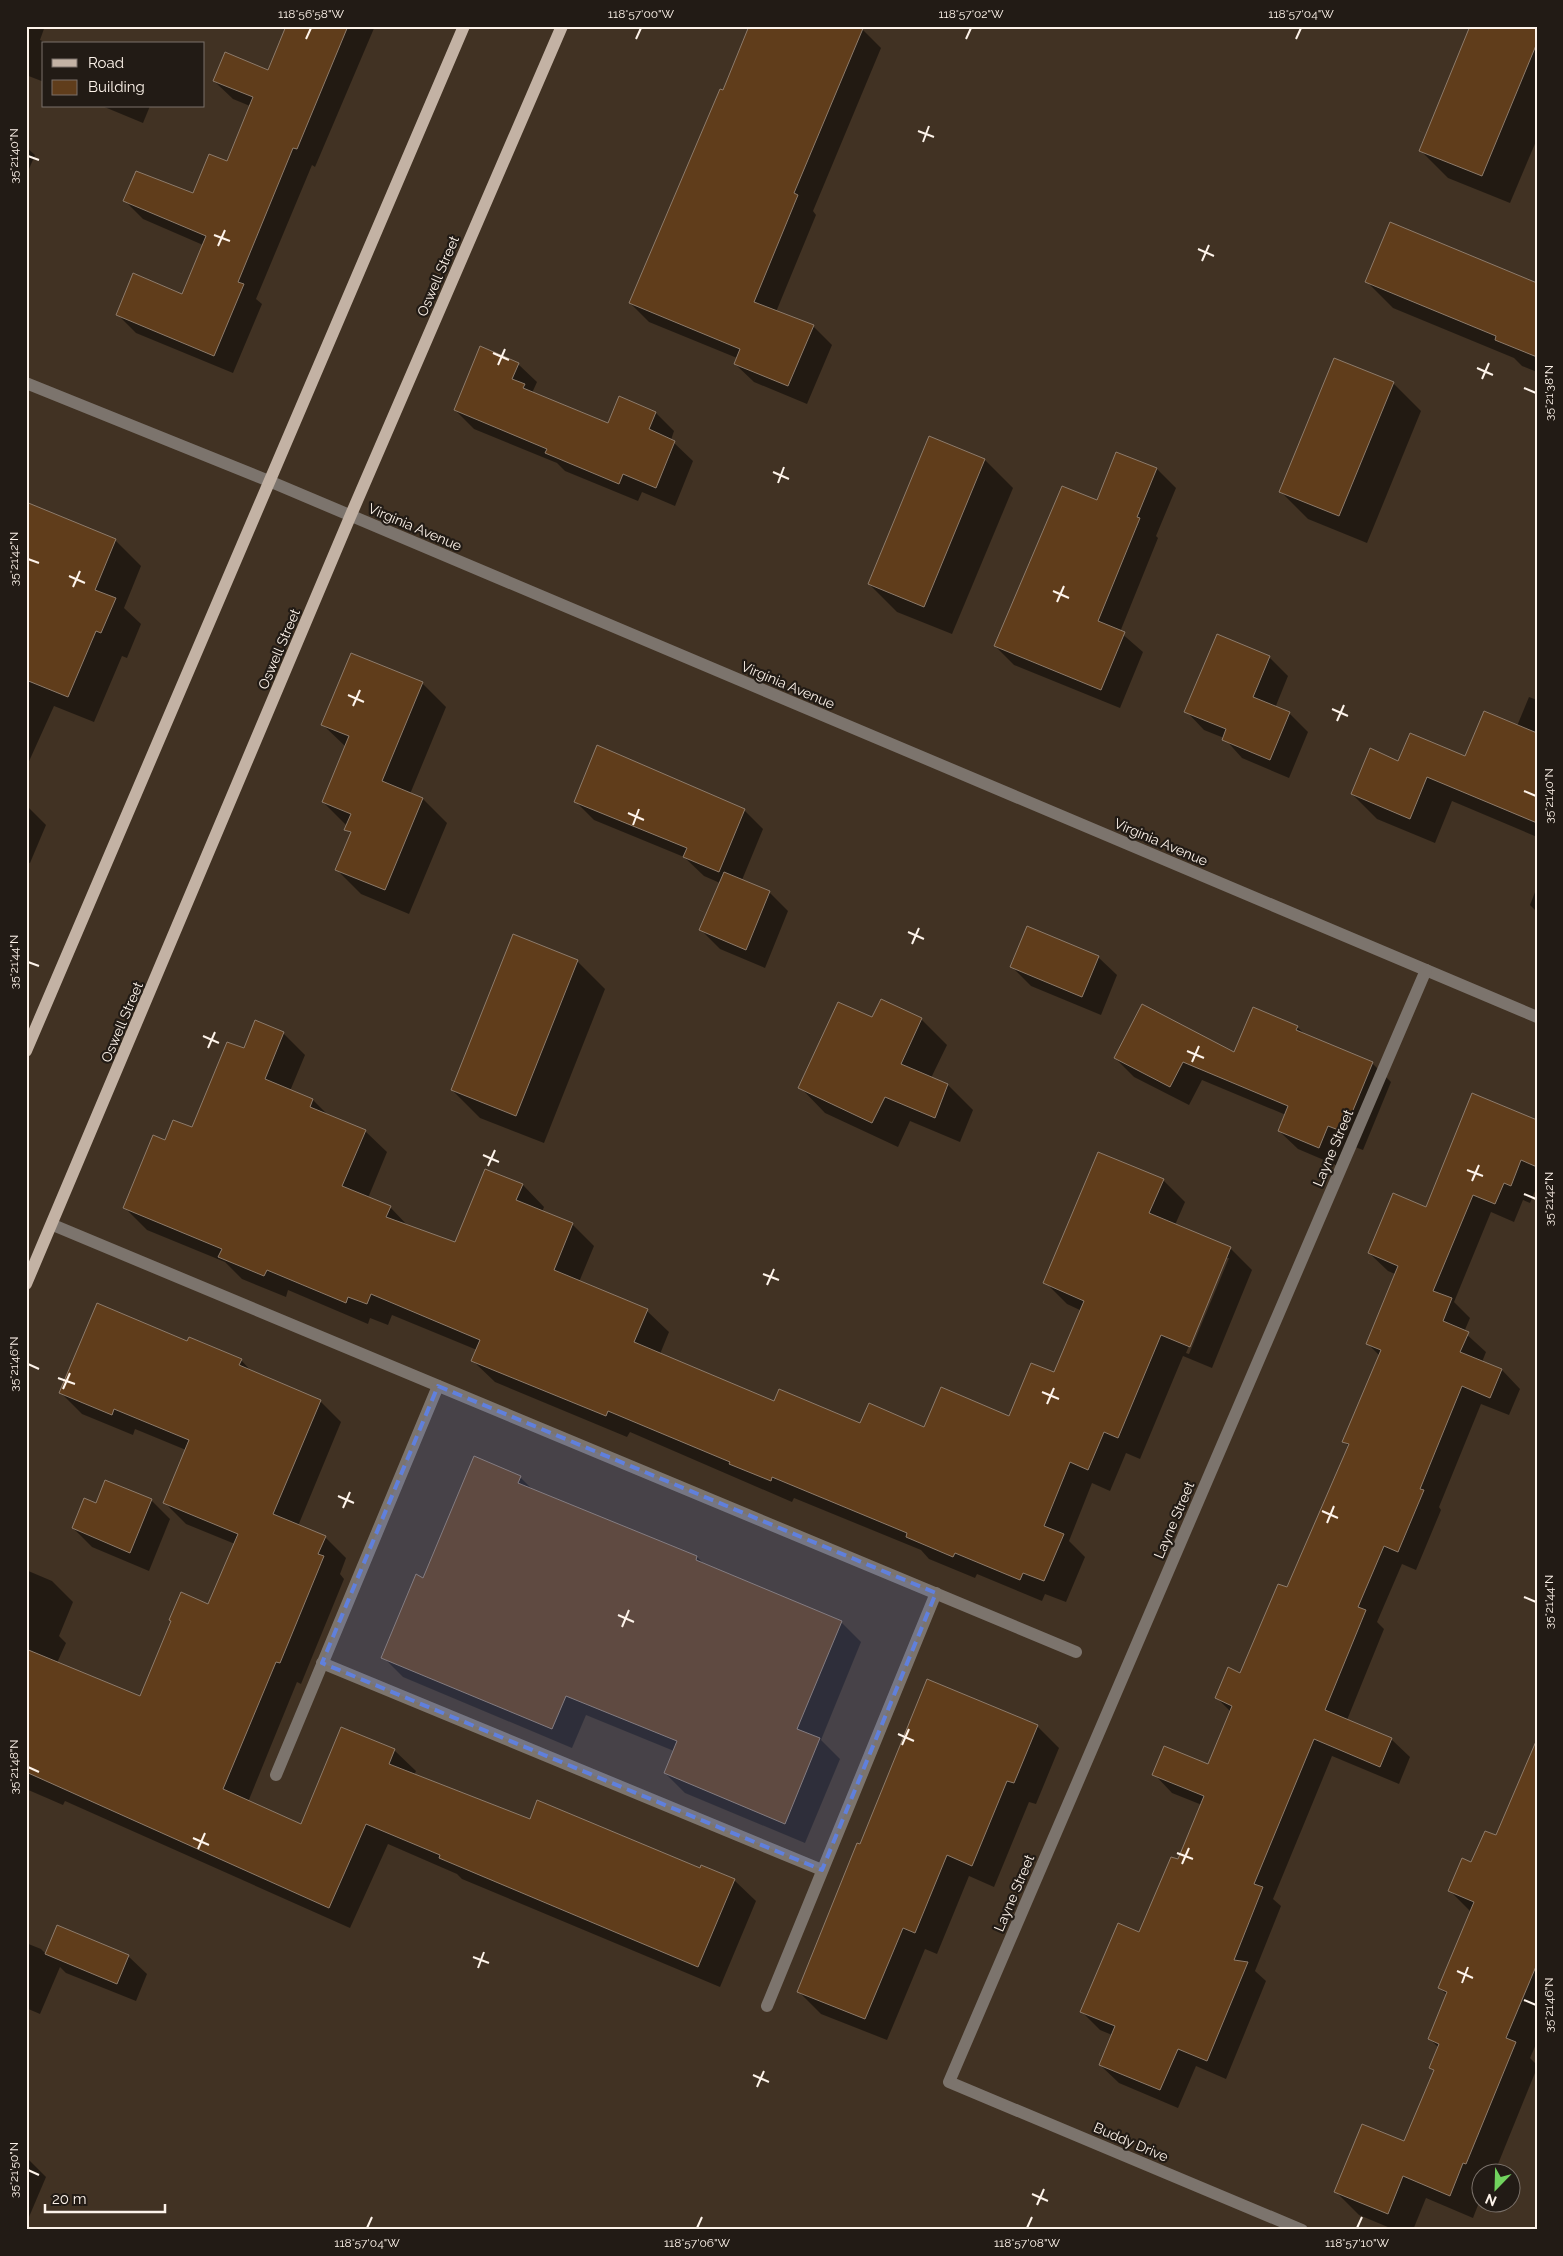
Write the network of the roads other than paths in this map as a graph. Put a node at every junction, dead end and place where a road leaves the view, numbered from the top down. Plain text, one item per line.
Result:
1 (464, 26) edge
2 (562, 26) edge
3 (26, 383) edge
4 (269, 481) junction
5 (350, 517) junction
6 (1426, 970) junction
7 (1537, 1017) edge
8 (26, 1051) edge
9 (53, 1225) junction
10 (26, 1284) edge
11 (438, 1386) junction
12 (936, 1593) junction
13 (1076, 1652) dead end
14 (322, 1663) junction
15 (276, 1775) dead end
16 (822, 1870) junction
17 (767, 2006) dead end
18 (949, 2082) joint
19 (1302, 2230) edge

1 - 4 main road
2 - 5 main road, Oswell Street
3 - 4 street, Virginia Avenue
4 - 5 street, Virginia Avenue
4 - 8 main road
5 - 6 street, Virginia Avenue
5 - 9 main road, Oswell Street
6 - 7 street, Virginia Avenue
6 - 18 street, Layne Street
9 - 10 main road, Oswell Street
9 - 11 street
11 - 12 street
11 - 14 street
12 - 13 street
12 - 16 street
14 - 15 street
14 - 16 street
16 - 17 street
18 - 19 street, Buddy Drive

